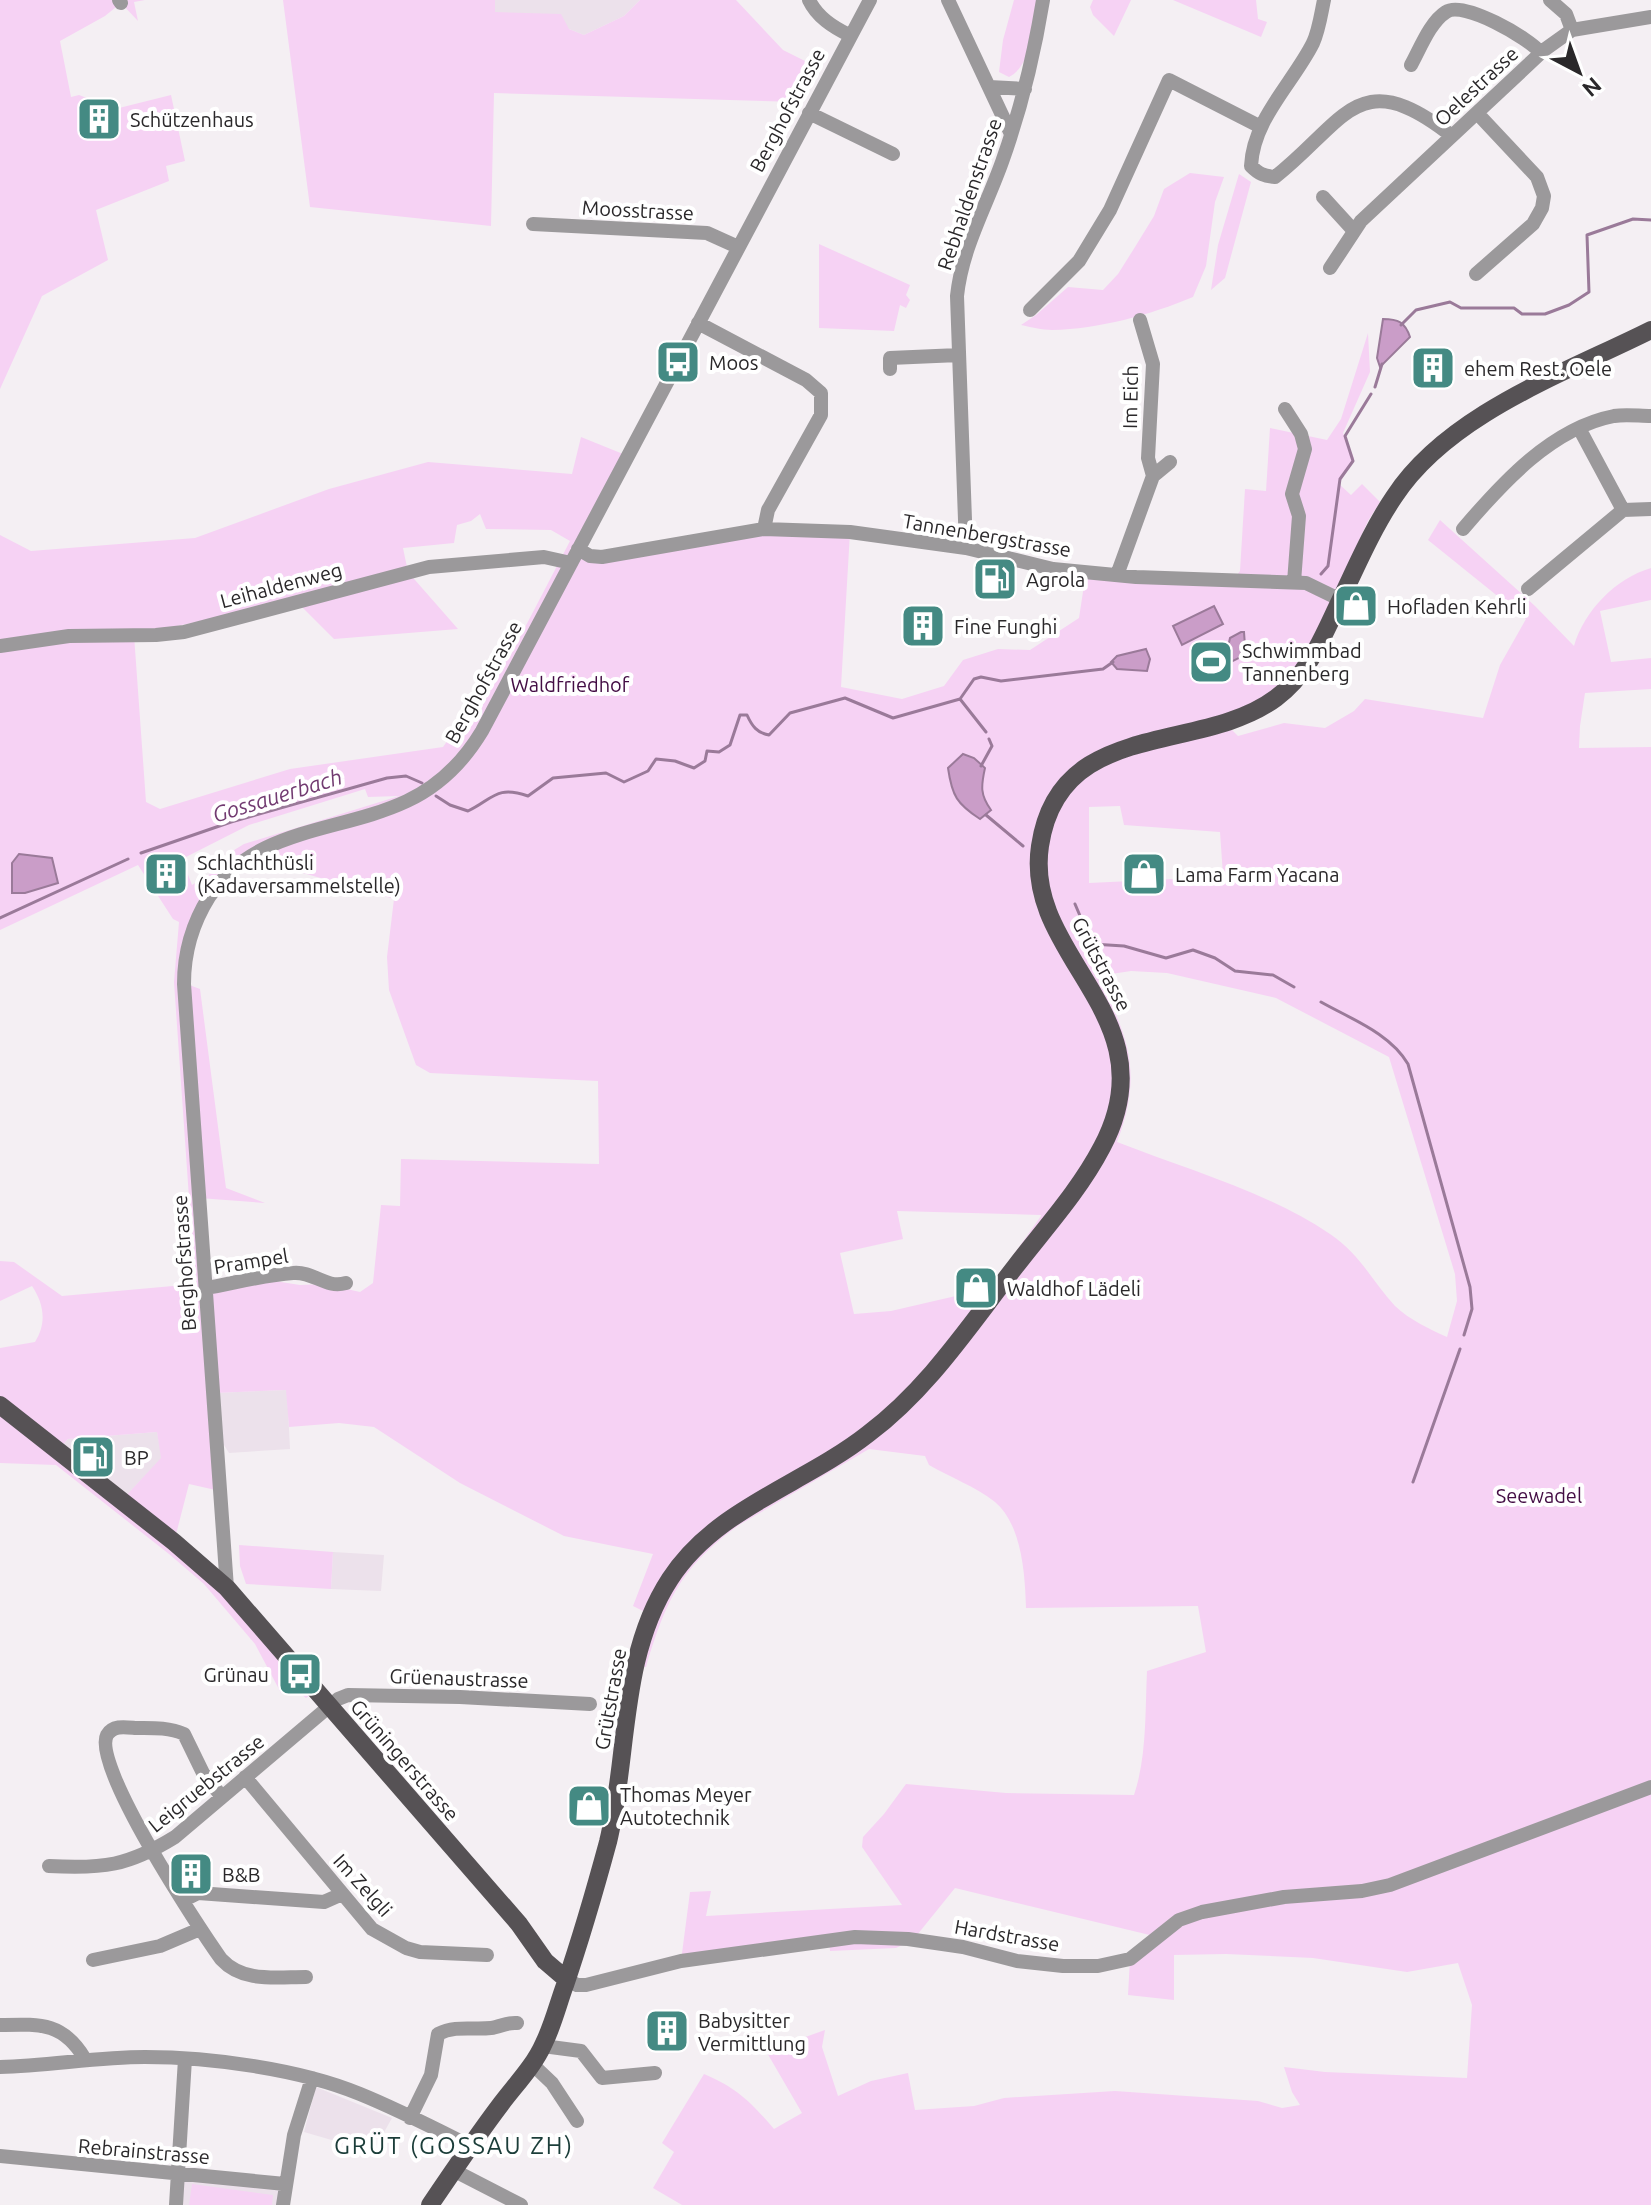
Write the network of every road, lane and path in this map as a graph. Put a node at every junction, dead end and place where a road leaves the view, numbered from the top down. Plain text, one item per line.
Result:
1 (809, 0) edge
2 (870, 0) edge
3 (948, 0) edge
4 (1043, 0) edge
5 (1324, 0) edge
6 (1550, 0) edge
7 (1648, 22) edge
8 (1572, 30) junction
9 (849, 35) junction
10 (1541, 53) junction
11 (1411, 65) dead end
12 (989, 87) junction
13 (1025, 89) junction
14 (809, 113) junction
15 (1477, 113) junction
16 (1261, 127) junction
17 (1011, 134) junction
18 (1452, 136) junction
19 (893, 154) dead end
20 (1323, 197) dead end
21 (533, 224) dead end
22 (1354, 231) junction
23 (738, 247) junction
24 (1330, 268) dead end
25 (1476, 274) dead end
26 (1030, 310) dead end
27 (1140, 320) dead end
28 (698, 323) junction
29 (1651, 330) edge
30 (959, 355) junction
31 (890, 369) dead end
32 (1285, 409) dead end
33 (1651, 416) edge
34 (1579, 428) junction
35 (1170, 462) dead end
36 (1153, 476) junction
37 (1651, 509) edge
38 (1623, 510) junction
39 (764, 529) junction
40 (1463, 529) dead end
41 (966, 548) junction
42 (578, 549) junction
43 (571, 563) junction
44 (1117, 575) junction
45 (1294, 582) junction
46 (1528, 589) dead end
47 (1341, 600) junction
48 (0, 646) edge
49 (346, 1283) dead end
50 (206, 1288) junction
51 (0, 1405) edge
52 (227, 1588) junction
53 (590, 1704) dead end
54 (329, 1707) junction
55 (245, 1777) junction
56 (1651, 1787) edge
57 (222, 1797) junction
58 (152, 1851) junction
59 (49, 1866) dead end
60 (342, 1894) junction
61 (184, 1900) junction
62 (200, 1929) junction
63 (487, 1955) dead end
64 (93, 1960) dead end
65 (306, 1977) dead end
66 (566, 1979) junction
67 (517, 2023) dead end
68 (0, 2025) edge
69 (543, 2046) junction
70 (85, 2059) junction
71 (185, 2059) junction
72 (532, 2064) junction
73 (0, 2067) edge
74 (655, 2073) dead end
75 (312, 2078) junction
76 (410, 2118) junction
77 (577, 2121) dead end
78 (470, 2146) junction
79 (0, 2156) edge
80 (453, 2170) junction
81 (179, 2174) junction
82 (285, 2184) junction
83 (176, 2205) edge
84 (283, 2205) edge
85 (430, 2205) edge
86 (521, 2205) edge

1 - 9 street
2 - 9 street, Berghofstrasse
3 - 12 street
4 - 13 street, Rebhaldenstrasse
5 - 16 street
6 - 8 street
7 - 8 street, Oelestrasse
8 - 10 street, Oelestrasse
9 - 14 street, Berghofstrasse
10 - 11 street
10 - 15 street, Oelestrasse
12 - 13 street
12 - 17 street
13 - 17 street, Rebhaldenstrasse
14 - 19 street
14 - 23 street, Berghofstrasse
15 - 18 street, Oelestrasse
15 - 25 street
16 - 18 street
16 - 26 street
17 - 30 street, Rebhaldenstrasse
18 - 22 street, Oelestrasse
20 - 22 street
21 - 23 street, Moosstrasse
22 - 24 street, Oelestrasse
23 - 28 street, Berghofstrasse
27 - 36 street, Im Eich
28 - 39 street
28 - 42 street, Berghofstrasse
29 - 47 main road, Grütstrasse
30 - 31 street
30 - 41 street, Rebhaldenstrasse
32 - 45 street
33 - 34 street
34 - 38 street
34 - 40 street
35 - 36 street
36 - 44 street, Im Eich
37 - 38 street
38 - 46 street
39 - 41 street, Tannenbergstrasse
39 - 42 street, Tannenbergstrasse
41 - 44 street, Tannenbergstrasse
42 - 43 street, Berghofstrasse
43 - 48 street, Leihaldenweg
43 - 50 street, Berghofstrasse
44 - 45 street, Tannenbergstrasse
45 - 47 street, Tannenbergstrasse
47 - 66 main road, Grütstrasse
49 - 50 street, Prampel
50 - 52 street, Berghofstrasse
51 - 52 main road, Grüningerstrasse
52 - 54 main road, Grüningerstrasse
53 - 54 street, Grüenaustrasse
54 - 55 street, Leigruebstrasse
54 - 66 main road, Grüningerstrasse
55 - 57 street, Leigruebstrasse
55 - 60 street, Im Zelgli
56 - 66 street, Hardstrasse
57 - 58 street, Leigruebstrasse
57 - 58 street
58 - 59 street, Leigruebstrasse
58 - 61 street
60 - 61 street
60 - 63 street, Im Zelgli
61 - 62 street
62 - 64 street
62 - 65 street
66 - 69 main road
67 - 76 street
68 - 70 street
69 - 72 main road
69 - 74 street
70 - 71 street
70 - 73 street
71 - 75 street
71 - 81 street
72 - 77 street
72 - 78 main road
75 - 76 street
75 - 82 street
76 - 78 street
78 - 80 main road
79 - 81 street, Rebrainstrasse
80 - 85 main road
80 - 86 street
81 - 82 street, Rebrainstrasse
81 - 83 street
82 - 84 street

